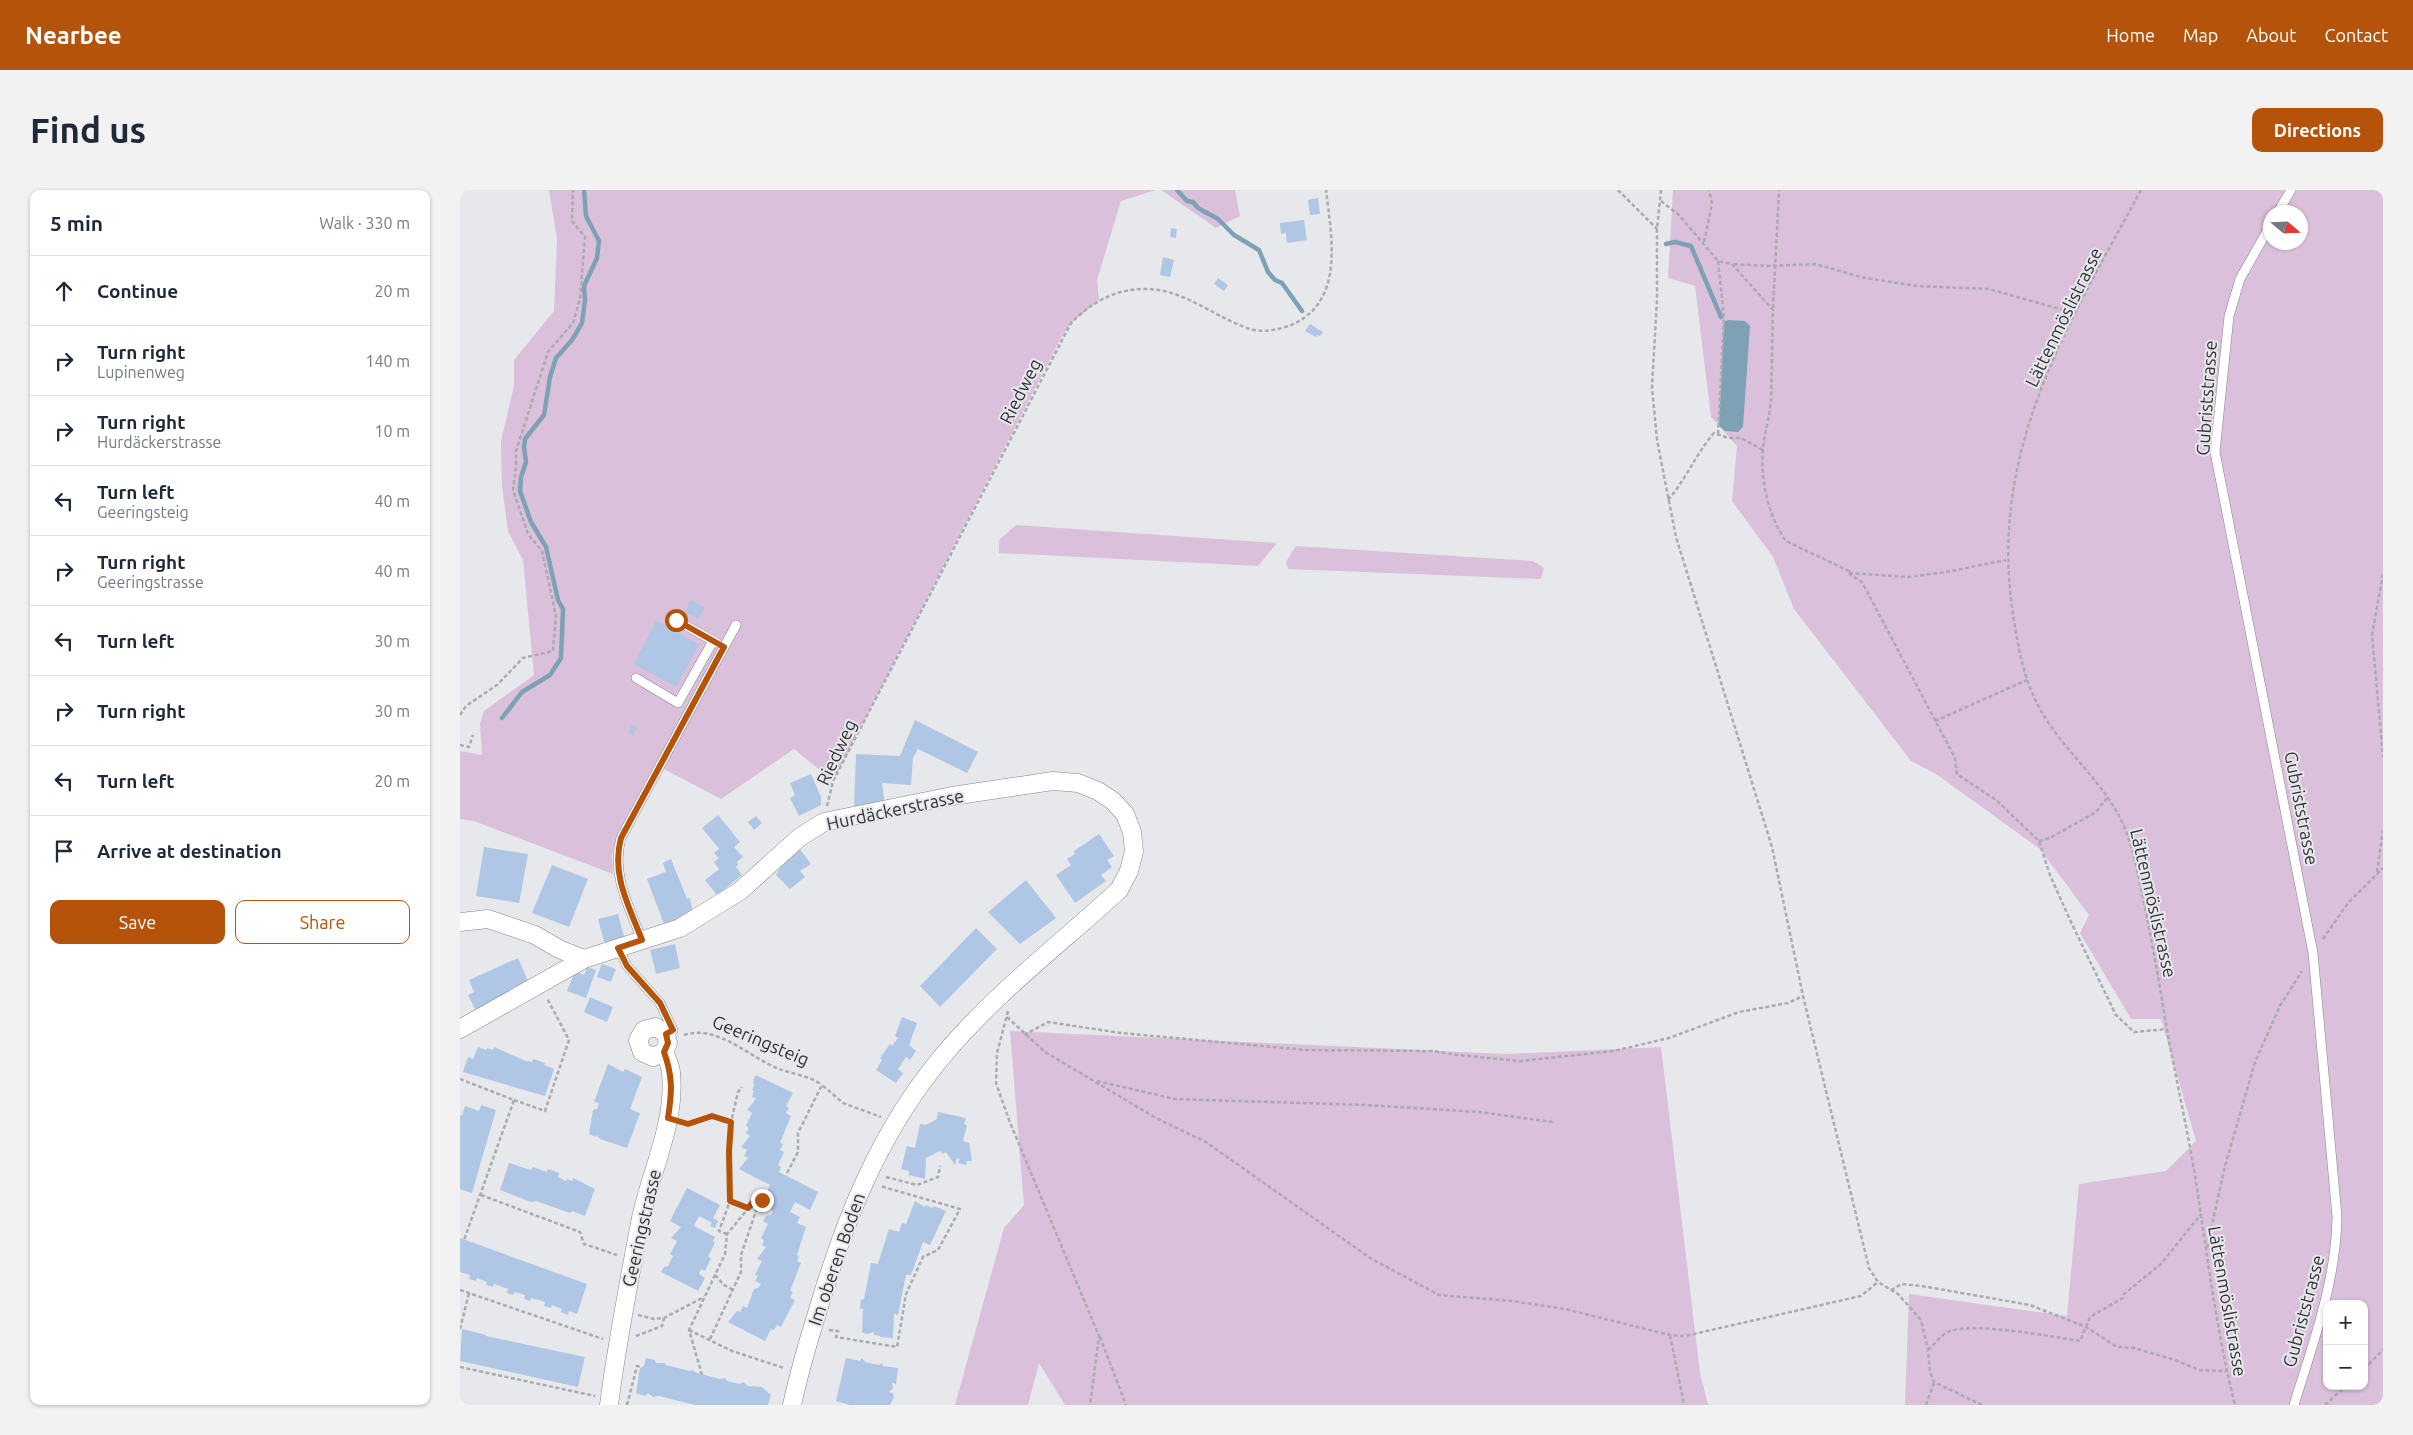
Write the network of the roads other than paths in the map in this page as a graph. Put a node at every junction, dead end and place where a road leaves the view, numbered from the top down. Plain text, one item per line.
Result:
1 (2291, 190) edge
2 (2282, 205) edge
3 (2263, 238) edge
4 (676, 620) dead end
5 (736, 624) dead end
6 (713, 641) junction
7 (724, 647) junction
8 (636, 678) dead end
9 (460, 922) edge
10 (642, 940) junction
11 (618, 948) junction
12 (584, 959) junction
13 (1013, 983) joint
14 (460, 1029) edge
15 (669, 1032) junction
16 (664, 1052) junction
17 (609, 1405) edge
18 (792, 1405) edge
19 (2294, 1405) edge

1 - 2 lane
3 - 19 lane, Gubriststrasse
4 - 6 lane
5 - 7 lane
6 - 7 lane
6 - 8 lane
7 - 10 lane
9 - 12 street
10 - 11 street, Hurdäckerstrasse
10 - 13 street, Hurdäckerstrasse
11 - 12 street, Hurdäckerstrasse
11 - 15 lane
12 - 14 street, Hurdäckerstrasse
13 - 18 street, Im oberen Boden
15 - 16 street, Geeringstrasse
15 - 16 street
16 - 17 street, Geeringstrasse

